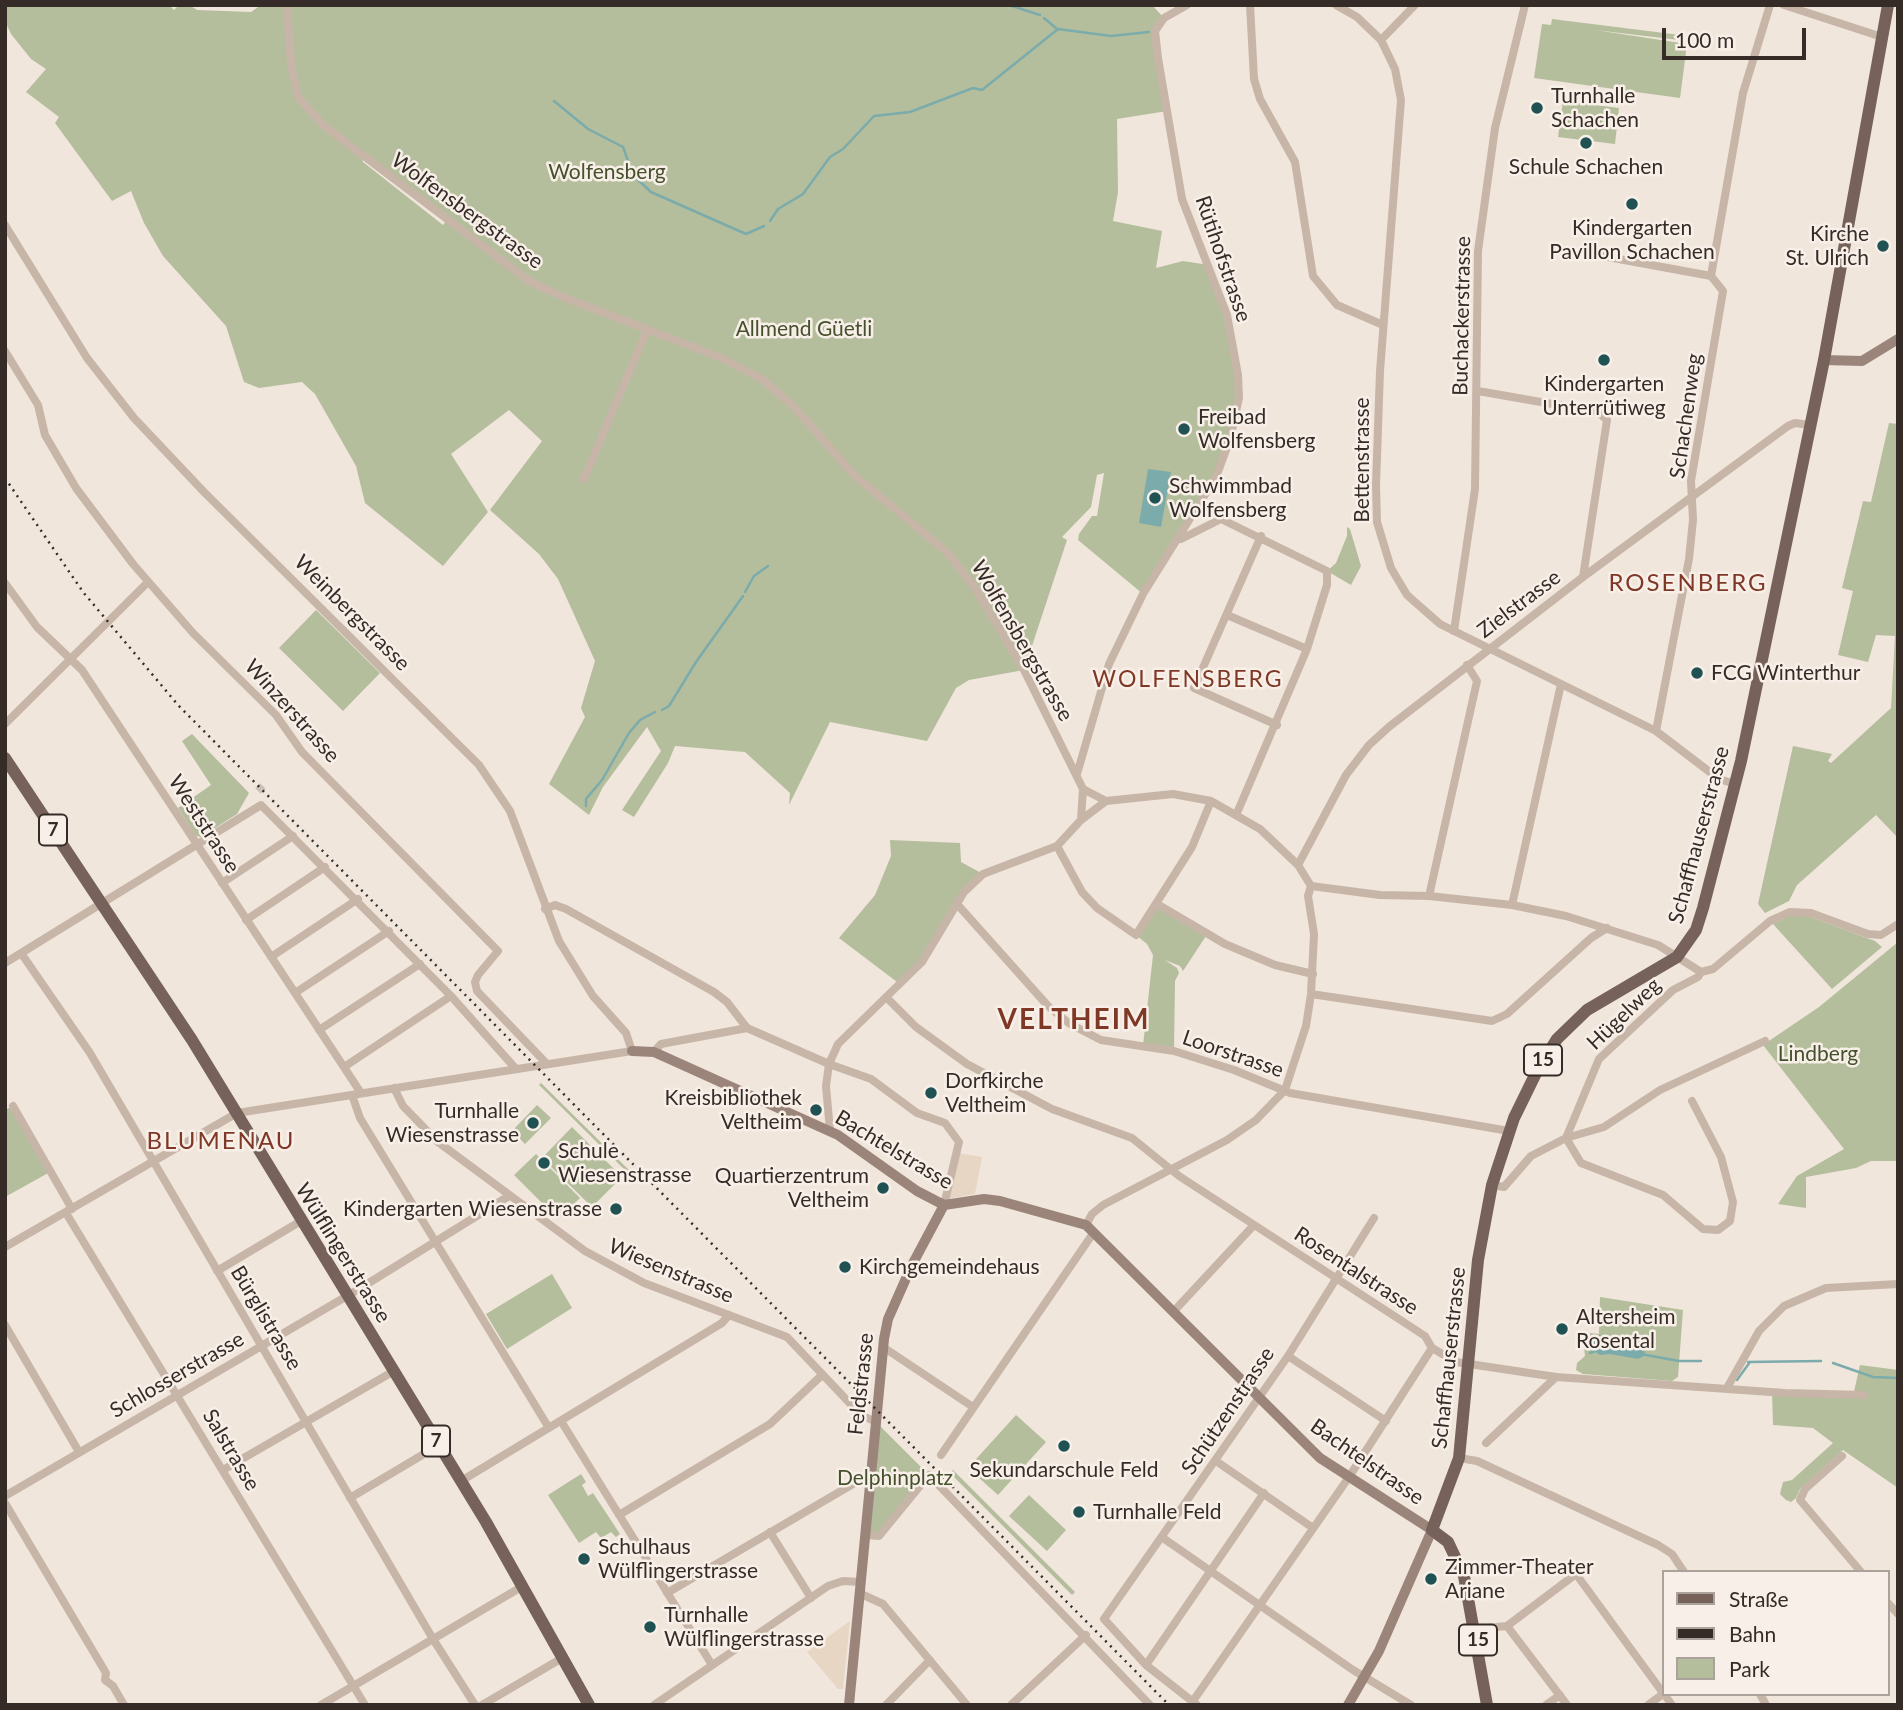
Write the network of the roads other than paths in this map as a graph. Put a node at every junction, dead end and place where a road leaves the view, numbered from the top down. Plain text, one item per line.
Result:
1 (287, 5) edge
2 (1187, 5) edge
3 (1251, 5) edge
4 (1336, 5) edge
5 (1415, 5) edge
6 (1525, 5) edge
7 (1770, 5) edge
8 (1783, 5) edge
9 (1888, 5) edge
10 (1881, 37) junction
11 (1381, 40) junction
12 (5, 225) edge
13 (1586, 253) dead end
14 (1711, 276) junction
15 (1384, 325) junction
16 (647, 330) junction
17 (1898, 339) edge
18 (5, 351) edge
19 (1824, 360) junction
20 (1478, 391) junction
21 (1810, 425) junction
22 (583, 480) dead end
23 (1693, 497) junction
24 (1261, 536) junction
25 (1178, 541) junction
26 (1583, 577) junction
27 (148, 582) junction
28 (5, 583) edge
29 (1227, 615) junction
30 (1454, 631) junction
31 (1307, 649) junction
32 (1489, 649) junction
33 (70, 658) junction
34 (1467, 665) junction
35 (1561, 684) junction
36 (5, 724) edge
37 (1277, 725) junction
38 (1656, 731) junction
39 (5, 758) edge
40 (1077, 774) junction
41 (1735, 784) junction
42 (1083, 789) junction
43 (1106, 801) junction
44 (1211, 801) junction
45 (1237, 813) junction
46 (1081, 820) junction
47 (293, 836) junction
48 (195, 843) junction
49 (1057, 846) junction
50 (1298, 865) junction
51 (325, 867) junction
52 (222, 883) junction
53 (1311, 886) junction
54 (1429, 896) junction
55 (358, 900) junction
56 (101, 902) junction
57 (957, 904) junction
58 (1157, 904) junction
59 (1513, 905) junction
60 (545, 909) junction
61 (246, 920) junction
62 (1898, 924) edge
63 (1607, 928) junction
64 (389, 931) junction
65 (21, 953) junction
66 (271, 957) junction
67 (1677, 957) junction
68 (5, 963) edge
69 (420, 964) junction
70 (1701, 972) junction
71 (1313, 974) junction
72 (295, 993) junction
73 (1311, 994) junction
74 (452, 996) junction
75 (887, 998) junction
76 (747, 1028) junction
77 (319, 1030) junction
78 (1765, 1041) dead end
79 (632, 1051) junction
80 (654, 1052) junction
81 (547, 1064) junction
82 (829, 1065) junction
83 (344, 1068) junction
84 (516, 1069) junction
85 (394, 1088) junction
86 (1284, 1090) junction
87 (357, 1094) junction
88 (1692, 1101) dead end
89 (13, 1106) dead end
90 (237, 1113) junction
91 (830, 1131) junction
92 (1509, 1131) junction
93 (1566, 1138) junction
94 (153, 1162) junction
95 (1171, 1171) junction
96 (1492, 1185) junction
97 (509, 1196) junction
98 (944, 1205) junction
99 (69, 1211) junction
100 (1374, 1218) dead end
101 (301, 1221) junction
102 (1254, 1225) junction
103 (1090, 1228) junction
104 (435, 1241) junction
105 (5, 1247) edge
106 (217, 1271) junction
107 (1336, 1278) junction
108 (1898, 1284) edge
109 (347, 1296) junction
110 (1174, 1311) junction
111 (729, 1315) junction
112 (5, 1325) edge
113 (262, 1345) junction
114 (883, 1347) junction
115 (1432, 1348) junction
116 (1288, 1356) junction
117 (1469, 1366) junction
118 (394, 1371) junction
119 (822, 1375) junction
120 (1556, 1377) junction
121 (1727, 1388) junction
122 (177, 1395) junction
123 (1864, 1395) dead end
124 (1258, 1399) junction
125 (973, 1407) junction
126 (307, 1420) junction
127 (561, 1421) junction
128 (1386, 1421) junction
129 (876, 1422) junction
130 (550, 1428) junction
131 (1486, 1443) dead end
132 (439, 1445) junction
133 (79, 1452) junction
134 (941, 1455) dead end
135 (1842, 1456) dead end
136 (1459, 1458) junction
137 (1216, 1461) junction
138 (223, 1471) junction
139 (1349, 1478) junction
140 (461, 1481) junction
141 (870, 1482) junction
142 (1264, 1493) junction
143 (5, 1496) edge
144 (350, 1498) junction
145 (5, 1503) edge
146 (619, 1515) junction
147 (1313, 1528) junction
148 (1432, 1530) junction
149 (769, 1532) junction
150 (865, 1535) junction
151 (1163, 1538) junction
152 (1683, 1570) edge
153 (1859, 1570) edge
154 (1211, 1571) junction
155 (523, 1586) junction
156 (860, 1587) junction
157 (667, 1593) junction
158 (811, 1598) junction
159 (1261, 1605) junction
160 (1507, 1626) junction
161 (1476, 1629) junction
162 (1086, 1635) junction
163 (433, 1639) junction
164 (564, 1657) junction
165 (930, 1660) junction
166 (712, 1665) junction
167 (1146, 1665) junction
168 (1365, 1678) junction
169 (353, 1686) junction
170 (1661, 1691) edge
171 (1560, 1695) junction
172 (1195, 1703) edge
173 (124, 1705) edge
174 (321, 1705) edge
175 (365, 1705) edge
176 (475, 1705) edge
177 (482, 1705) edge
178 (589, 1705) edge
179 (654, 1705) edge
180 (849, 1705) edge
181 (886, 1705) edge
182 (967, 1705) edge
183 (1012, 1705) edge
184 (1150, 1705) edge
185 (1348, 1705) edge
186 (1411, 1705) edge
187 (1487, 1705) edge
188 (1546, 1705) edge
189 (1567, 1705) edge

1 - 16 street, Wolfensbergstrasse
2 - 25 street, Rütihofstrasse
3 - 15 street
4 - 11 street, Bettenstrasse
5 - 11 street
6 - 20 street, Buchackerstrasse
7 - 14 street, Schachenweg
8 - 10 street
9 - 10 main road, Schaffhauserstrasse / 15
10 - 19 main road, Schaffhauserstrasse / 15
11 - 15 street, Bettenstrasse
12 - 60 street, Weinbergstrasse
13 - 14 street
14 - 23 street, Schachenweg
15 - 30 street, Bettenstrasse
16 - 22 street
16 - 40 street, Wolfensbergstrasse
17 - 19 street
18 - 27 street, Winzerstrasse
19 - 21 main road, Schaffhauserstrasse / 15
20 - 26 street
20 - 30 street, Buchackerstrasse
21 - 23 street, Zielstrasse
21 - 41 main road, Schaffhauserstrasse / 15
23 - 26 street, Zielstrasse
23 - 38 street, Schachenweg
24 - 25 street
24 - 29 street
24 - 31 street
25 - 40 street, Rütihofstrasse
26 - 32 street, Zielstrasse
27 - 33 street
27 - 81 street, Winzerstrasse
28 - 33 street, Weststrasse
29 - 31 street
29 - 37 street
30 - 32 street, Bettenstrasse
31 - 37 street
32 - 34 street, Zielstrasse
32 - 35 street, Bettenstrasse
33 - 36 street
33 - 48 street, Weststrasse
34 - 50 street, Zielstrasse
34 - 54 street
35 - 38 street, Bettenstrasse
35 - 59 street
37 - 45 street
38 - 41 street, Bettenstrasse
39 - 56 main road, Wülflingerstrasse / 7
40 - 42 street, Wolfensbergstrasse
41 - 67 main road, Schaffhauserstrasse / 15
42 - 43 street
42 - 46 street
43 - 44 street
43 - 46 street
44 - 45 street
44 - 58 street
45 - 50 street
46 - 49 street
47 - 48 street
47 - 51 street
47 - 52 street
48 - 52 street, Weststrasse
48 - 56 street
49 - 57 street
49 - 58 street
50 - 53 street
51 - 55 street
51 - 61 street
52 - 61 street, Weststrasse
53 - 54 street
53 - 71 street
54 - 59 street
55 - 64 street
55 - 66 street
56 - 65 street
56 - 90 main road, Wülflingerstrasse / 7
57 - 75 street
57 - 86 street, Loorstrasse
58 - 71 street
59 - 63 street
60 - 76 street
60 - 79 street, Weinbergstrasse
61 - 66 street, Weststrasse
62 - 70 street, Hügelweg
63 - 67 street
63 - 73 street
64 - 69 street
64 - 72 street
65 - 68 street
65 - 94 street, Bürglistrasse
66 - 72 street, Weststrasse
67 - 70 street
67 - 92 main road, Schaffhauserstrasse / 15
69 - 74 street
69 - 77 street
70 - 93 street, Hügelweg
71 - 73 street
72 - 77 street, Weststrasse
73 - 86 street
74 - 83 street
74 - 84 street
75 - 82 street
75 - 95 street, Rosentalstrasse
76 - 80 street
76 - 82 street
77 - 83 street, Weststrasse
78 - 93 street
79 - 80 street, Bachtelstrasse
79 - 81 street, Bachtelstrasse
80 - 91 street, Bachtelstrasse
81 - 84 street, Bachtelstrasse
82 - 91 street
82 - 98 street
83 - 87 street, Weststrasse
84 - 85 street, Bachtelstrasse
85 - 87 street, Bachtelstrasse
85 - 97 street, Wiesenstrasse
86 - 92 street, Loorstrasse
86 - 95 street
87 - 90 street, Bachtelstrasse
87 - 104 street, Weststrasse
88 - 93 street
89 - 99 street, Salstrasse
90 - 94 street
90 - 101 main road, Wülflingerstrasse / 7
91 - 98 street, Bachtelstrasse
92 - 96 main road, Schaffhauserstrasse / 15
93 - 96 street
94 - 99 street
94 - 106 street, Bürglistrasse
95 - 102 street, Rosentalstrasse
95 - 103 street
96 - 117 main road, Schaffhauserstrasse / 15
97 - 104 street, Schlosserstrasse
97 - 111 street, Wiesenstrasse
98 - 103 street, Bachtelstrasse
98 - 114 street, Feldstrasse
99 - 105 street
99 - 122 street, Salstrasse
100 - 107 street, Schützenstrasse
101 - 106 street
101 - 109 main road, Wülflingerstrasse / 7
102 - 107 street, Rosentalstrasse
102 - 110 street
103 - 110 street, Bachtelstrasse
103 - 125 street
104 - 109 street, Schlosserstrasse
104 - 130 street, Weststrasse
106 - 113 street, Bürglistrasse
107 - 115 street, Rosentalstrasse
107 - 116 street, Schützenstrasse
108 - 121 street
109 - 113 street, Schlosserstrasse
109 - 118 main road, Wülflingerstrasse / 7
110 - 124 street, Bachtelstrasse
111 - 119 street, Wiesenstrasse
111 - 127 street
112 - 133 street
113 - 122 street, Schlosserstrasse
113 - 126 street, Bürglistrasse
114 - 125 street
114 - 129 street, Feldstrasse
115 - 117 street, Rosentalstrasse
115 - 128 street
116 - 124 street, Schützenstrasse
116 - 128 street
117 - 120 street, Rosentalstrasse
117 - 136 main road, Schaffhauserstrasse / 15
118 - 126 street
118 - 132 main road, Wülflingerstrasse / 7
119 - 129 street, Wiesenstrasse
119 - 146 street
120 - 121 street, Rosentalstrasse
120 - 131 street
121 - 123 street, Rosentalstrasse
122 - 133 street, Schlosserstrasse
122 - 138 street, Salstrasse
124 - 137 street, Schützenstrasse
124 - 139 street, Bachtelstrasse
125 - 134 street
126 - 138 street
126 - 144 street, Bürglistrasse
127 - 130 street
127 - 146 street
128 - 139 street
129 - 141 street, Feldstrasse
130 - 140 street
132 - 140 main road, Wülflingerstrasse / 7
132 - 144 street
133 - 143 street, Schlosserstrasse
135 - 153 street
136 - 148 main road, Schaffhauserstrasse / 15
136 - 152 street
137 - 142 street
137 - 151 street, Schützenstrasse
138 - 169 street, Salstrasse
139 - 147 street
139 - 148 street, Bachtelstrasse
140 - 155 main road, Wülflingerstrasse / 7
141 - 149 street
141 - 150 street, Feldstrasse
142 - 147 street
142 - 154 street
144 - 163 street, Bürglistrasse
145 - 173 street
146 - 157 street
147 - 159 street
148 - 161 main road, 15
148 - 168 street, Schaffhauserstrasse
149 - 157 street
149 - 158 street
150 - 156 street, Feldstrasse
150 - 162 street
151 - 154 street
151 - 167 street, Schützenstrasse
154 - 159 street
154 - 167 street
155 - 163 street
155 - 164 main road, Wülflingerstrasse / 7
156 - 158 street
156 - 165 street
156 - 180 street, Feldstrasse
157 - 166 street
158 - 166 street
159 - 168 street
159 - 172 street
160 - 161 street
160 - 170 street
160 - 171 street
161 - 187 main road, 15
162 - 183 street
162 - 184 street
163 - 169 street
163 - 176 street, Bürglistrasse
164 - 177 street
164 - 178 main road, Wülflingerstrasse / 7
165 - 181 street
165 - 182 street
166 - 179 street
167 - 172 street
168 - 185 street, Schaffhauserstrasse
168 - 186 street
169 - 174 street
169 - 175 street, Salstrasse
171 - 188 street
171 - 189 street

